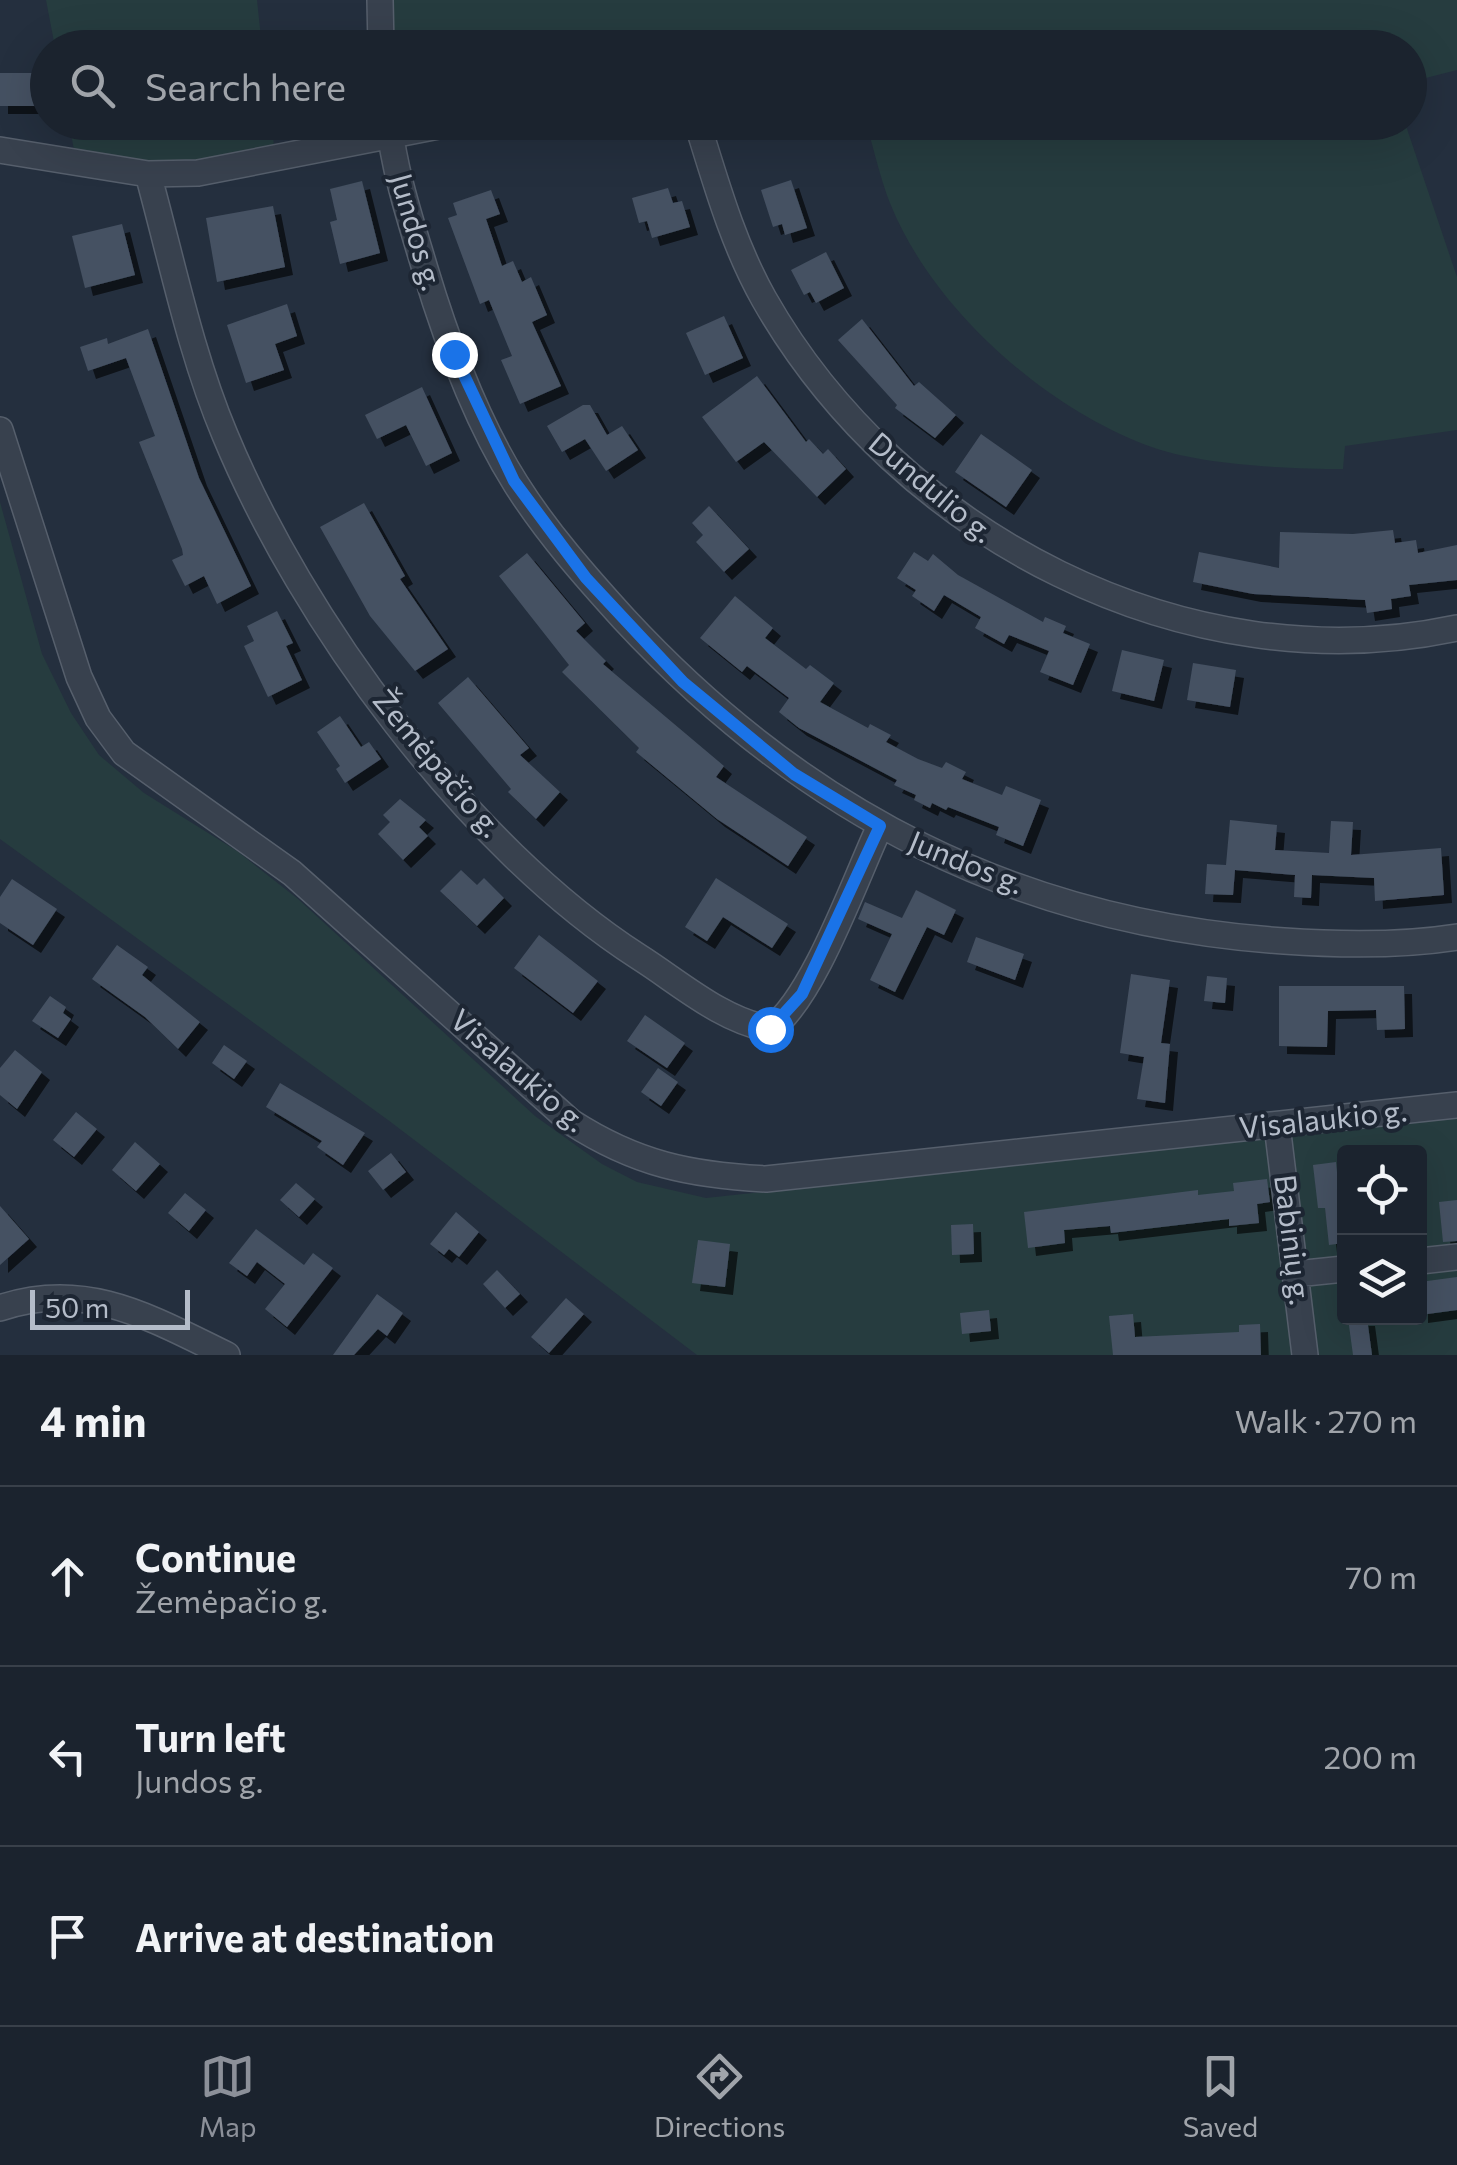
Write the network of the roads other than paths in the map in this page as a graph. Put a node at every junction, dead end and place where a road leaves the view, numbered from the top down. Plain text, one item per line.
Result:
1 (380, 0) edge
2 (381, 30) edge
3 (342, 140) edge
4 (392, 140) edge
5 (702, 140) edge
6 (0, 150) edge
7 (148, 174) junction
8 (0, 430) edge
9 (1457, 628) edge
10 (880, 826) junction
11 (1457, 938) edge
12 (1457, 1105) edge
13 (1277, 1125) junction
14 (1457, 1257) edge
15 (1427, 1260) edge
16 (1337, 1269) edge
17 (1296, 1274) junction
18 (0, 1308) edge
19 (227, 1355) edge
20 (1305, 1355) edge

1 - 2 street
3 - 7 street
4 - 10 street, Jundos g.
5 - 9 street, Dundulio g.
6 - 7 street
7 - 10 street, Žemėpačio g.
8 - 13 street, Visalaukio g.
10 - 11 street, Jundos g.
12 - 13 street, Visalaukio g.
13 - 17 street, Babinių g.
14 - 15 street
16 - 17 street
17 - 20 street, Babinių g.
18 - 19 street

